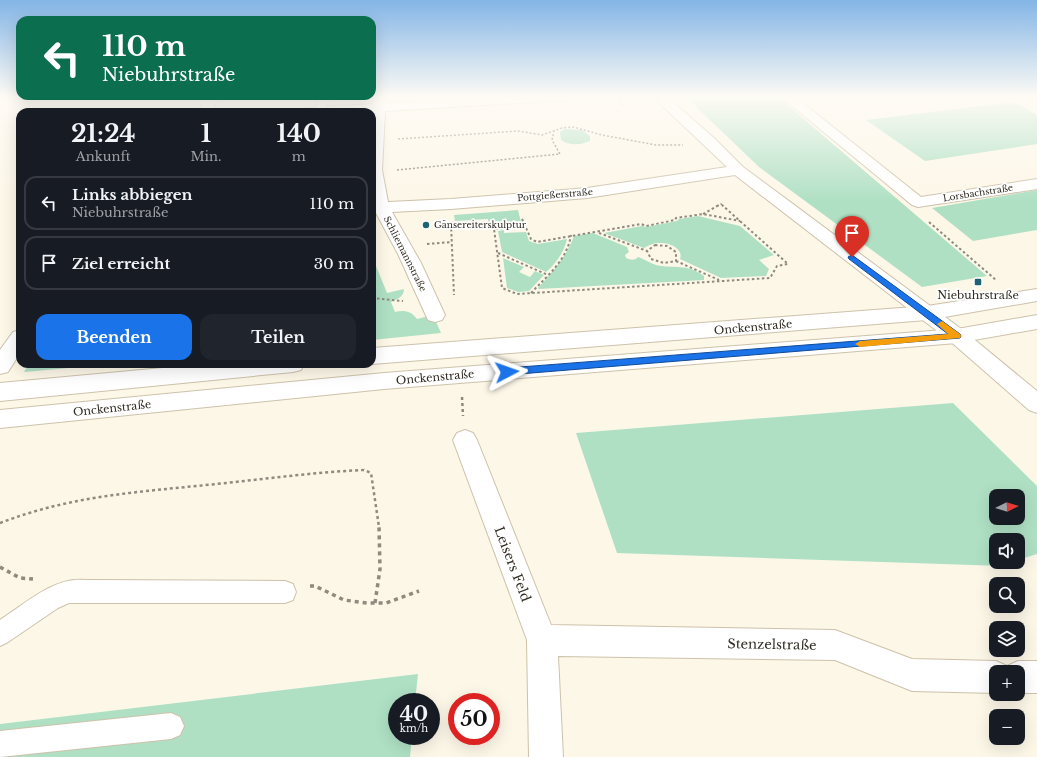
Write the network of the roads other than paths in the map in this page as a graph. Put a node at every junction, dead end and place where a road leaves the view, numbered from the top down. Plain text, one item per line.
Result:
1 (698, 131) edge
2 (830, 131) edge
3 (738, 170) junction
4 (1037, 184) edge
5 (376, 187) edge
6 (377, 208) edge
7 (1037, 295) edge
8 (927, 313) junction
9 (436, 315) road end
10 (1037, 322) edge
11 (957, 336) junction
12 (16, 343) edge
13 (376, 356) edge
14 (0, 366) edge
15 (251, 368) edge
16 (0, 392) edge
17 (1037, 404) edge
18 (0, 419) edge
19 (465, 440) road end
20 (285, 592) road end
21 (0, 634) edge
22 (542, 640) junction
23 (989, 677) edge
24 (1025, 677) edge
25 (1037, 677) edge
26 (171, 726) dead end
27 (0, 744) edge
28 (546, 757) edge

1 - 3 street
2 - 4 street, Lorsbachstraße
3 - 6 street, Pottgießerstraße
3 - 8 street
5 - 6 street, Schliemannstraße
6 - 9 street, Schliemannstraße
7 - 8 street, Onckenstraße
8 - 11 street
8 - 13 street, Onckenstraße
10 - 11 street, Onckenstraße
11 - 17 street
11 - 18 street, Onckenstraße
12 - 14 street
15 - 16 street
19 - 22 street, Leisers Feld
20 - 21 lane
22 - 23 street, Stenzelstraße
22 - 28 street, Leisers Feld
24 - 25 street
26 - 27 lane

